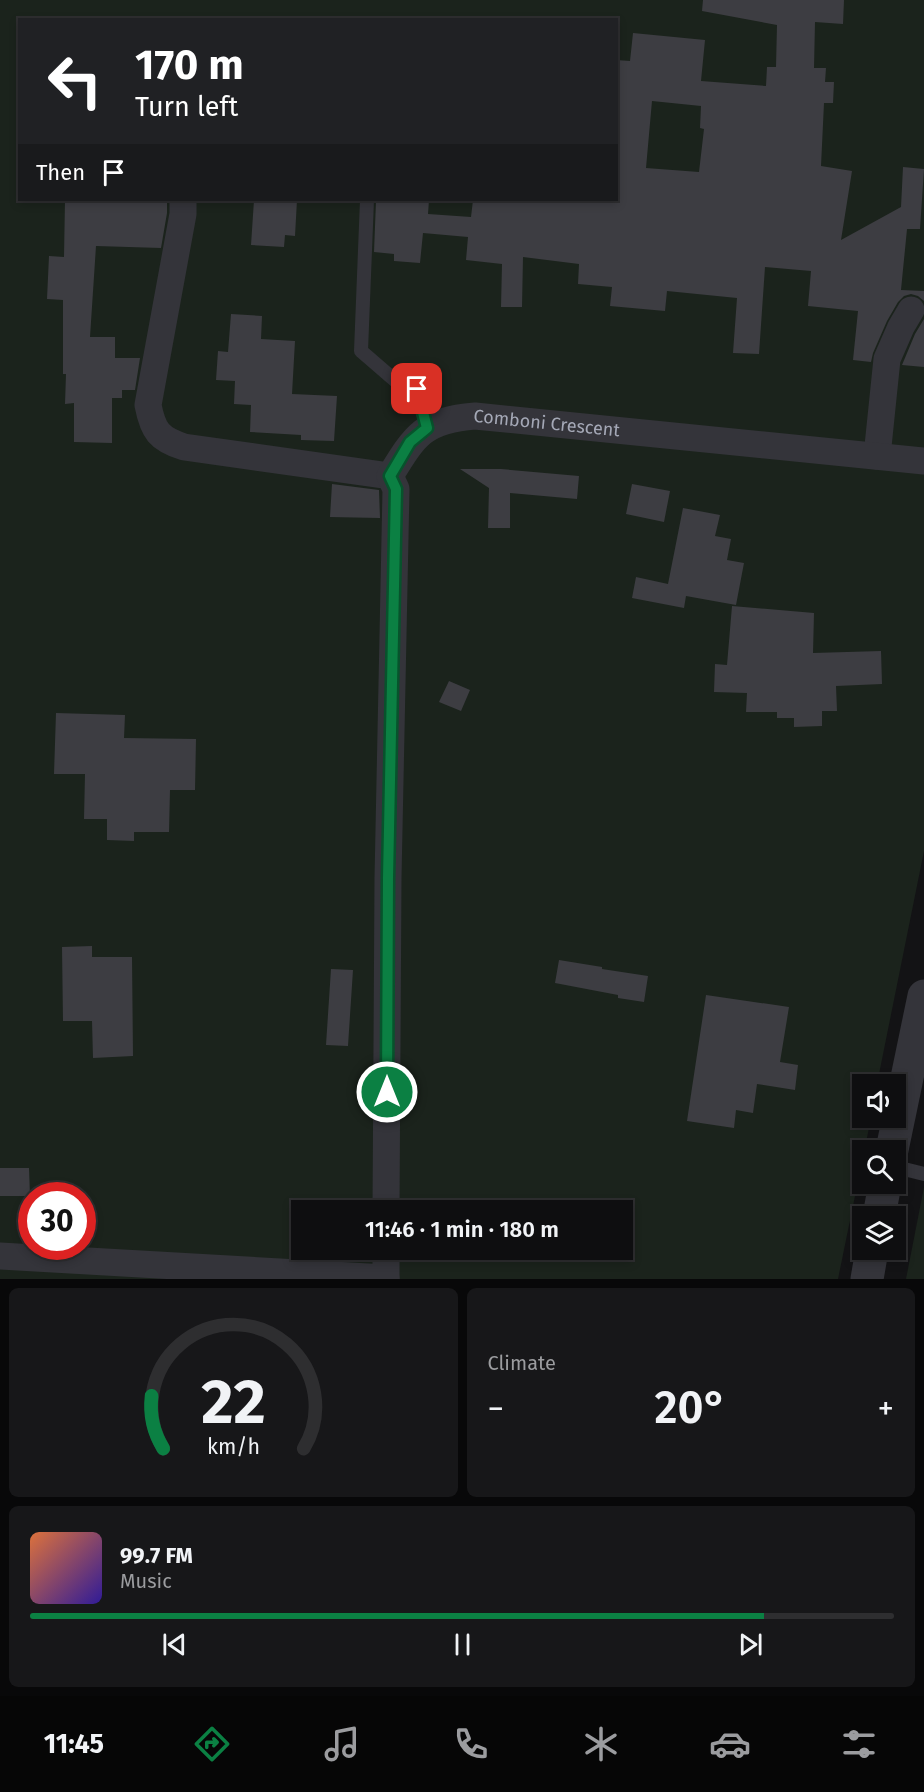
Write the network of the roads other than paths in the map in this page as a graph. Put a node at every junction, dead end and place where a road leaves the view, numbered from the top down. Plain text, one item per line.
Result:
1 (183, 201) edge
2 (367, 201) edge
3 (911, 310) dead end
4 (427, 428) junction
5 (877, 456) junction
6 (924, 461) edge
7 (390, 476) junction
8 (924, 996) edge
9 (894, 1140) edge
10 (906, 1170) edge
11 (924, 1174) edge
12 (386, 1200) edge
13 (0, 1256) edge
14 (386, 1260) edge
15 (870, 1260) edge
16 (386, 1279) edge
17 (867, 1279) edge

1 - 7 street
2 - 4 lane
3 - 5 street
4 - 5 street, Comboni Crescent
4 - 7 street, Comboni Crescent
5 - 6 street, Comboni Crescent
7 - 12 street
8 - 9 street
10 - 11 lane
13 - 16 street
14 - 16 street
15 - 17 street

